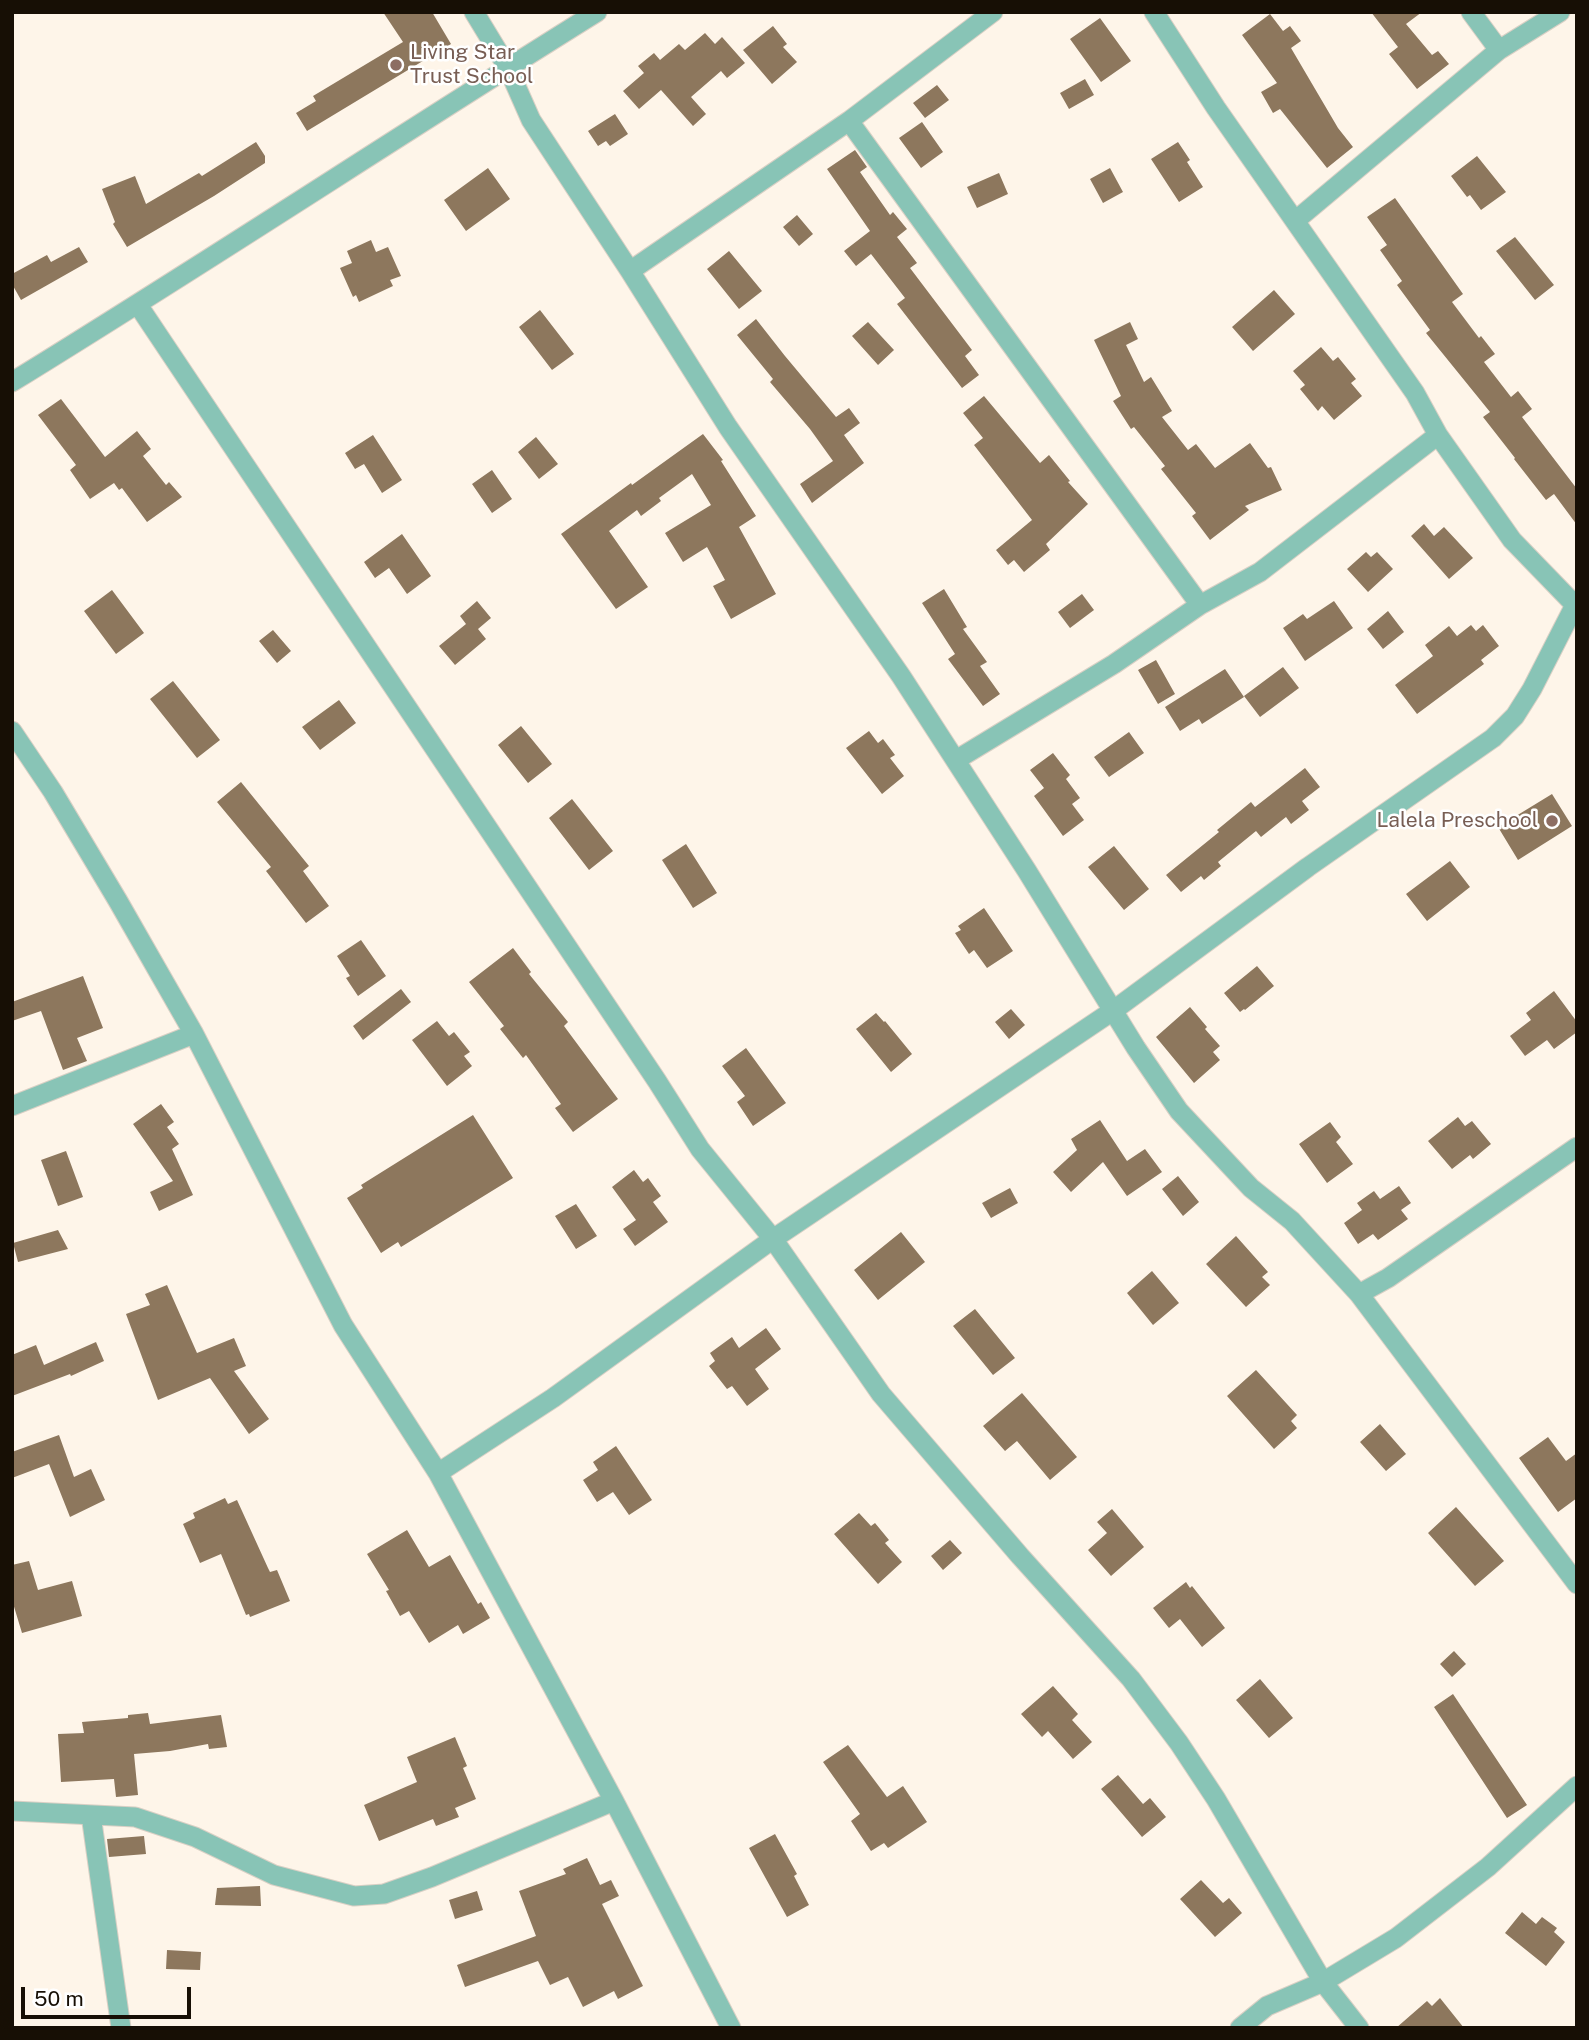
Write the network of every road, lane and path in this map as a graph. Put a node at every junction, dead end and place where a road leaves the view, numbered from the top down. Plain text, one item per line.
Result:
1 (474, 12) edge
2 (597, 12) edge
3 (993, 12) edge
4 (1154, 12) edge
5 (1471, 12) edge
6 (1560, 12) edge
7 (1499, 50) junction
8 (508, 68) junction
9 (849, 121) junction
10 (1295, 221) junction
11 (630, 271) junction
12 (138, 305) junction
13 (12, 382) edge
14 (1438, 435) junction
15 (1576, 603) edge
16 (1200, 606) junction
17 (12, 731) edge
18 (956, 760) junction
19 (1114, 1010) junction
20 (194, 1034) junction
21 (12, 1106) edge
22 (1577, 1147) edge
23 (772, 1239) junction
24 (1359, 1294) junction
25 (438, 1473) junction
26 (1577, 1584) edge
27 (1577, 1786) edge
28 (614, 1801) junction
29 (12, 1811) edge
30 (91, 1815) junction
31 (1323, 1982) junction
32 (121, 2028) edge
33 (731, 2028) edge
34 (1240, 2028) edge
35 (1359, 2028) edge

1 - 8 street
2 - 8 street
3 - 9 street
4 - 10 street
5 - 7 street
6 - 7 street
7 - 10 street
8 - 11 street
8 - 12 street
9 - 11 street
9 - 16 street
10 - 14 street
11 - 18 street
12 - 13 street
12 - 23 street
14 - 15 street
14 - 16 street
15 - 19 street
16 - 18 street
17 - 20 street
18 - 19 street
19 - 23 street
19 - 24 street
20 - 21 street
20 - 25 street
22 - 24 street
23 - 25 street
23 - 31 street
24 - 26 street
25 - 28 street
27 - 31 street
28 - 30 street
28 - 33 street
29 - 30 street
30 - 32 street
31 - 34 street
31 - 35 street

